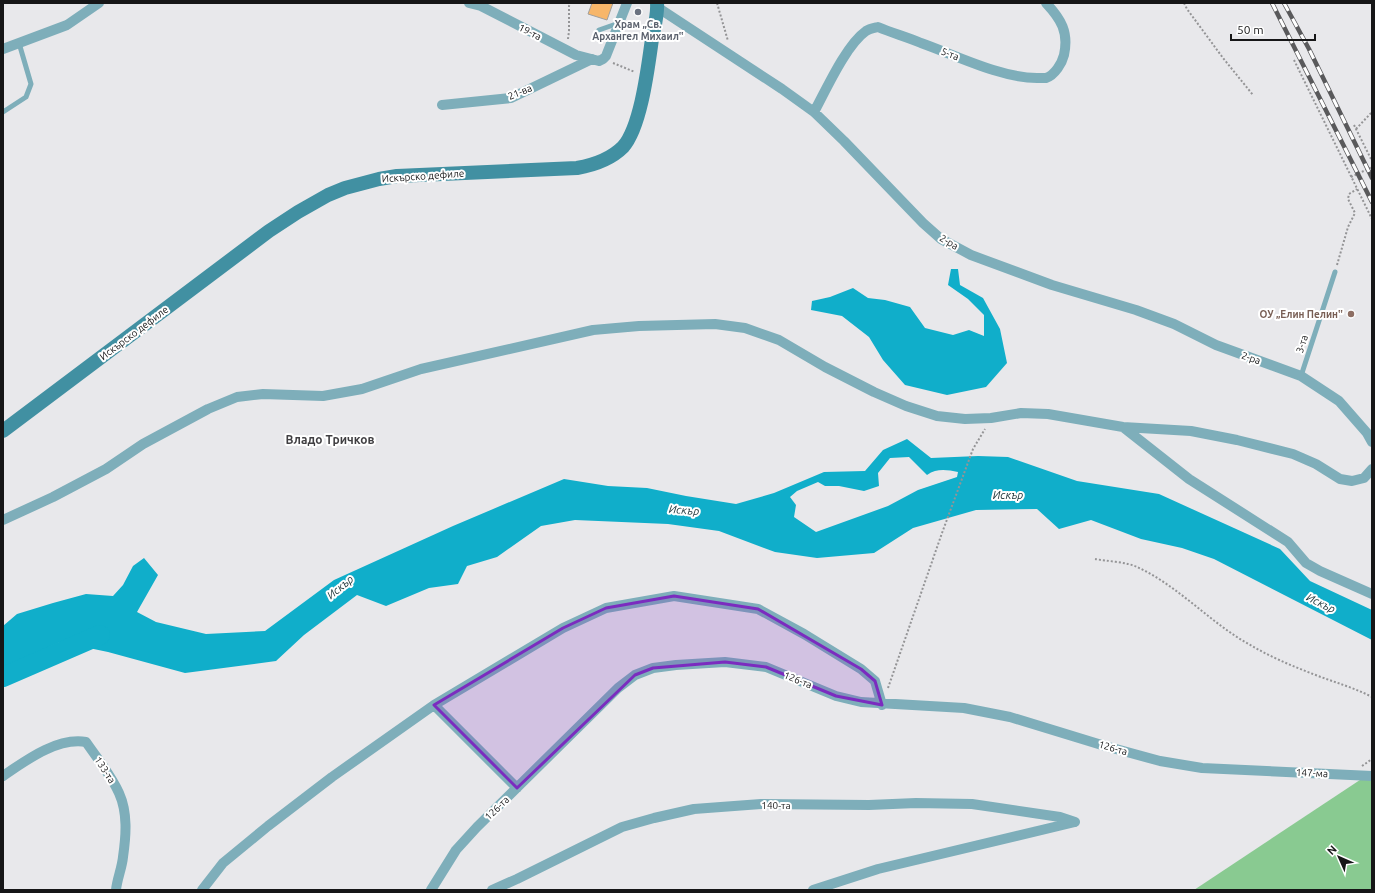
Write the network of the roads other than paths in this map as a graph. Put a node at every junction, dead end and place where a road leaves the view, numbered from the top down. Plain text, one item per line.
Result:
1 (99, 3) edge
2 (469, 3) edge
3 (627, 3) edge
4 (1046, 3) edge
5 (480, 5) edge
6 (657, 5) edge
7 (619, 23) junction
8 (599, 30) dead end
9 (18, 43) junction
10 (3, 49) edge
11 (592, 59) junction
12 (442, 105) dead end
13 (3, 112) edge
14 (814, 112) junction
15 (1335, 272) road end
16 (1301, 376) junction
17 (1123, 427) junction
18 (3, 431) edge
19 (1372, 442) edge
20 (1372, 468) edge
21 (3, 520) edge
22 (1372, 594) edge
23 (434, 705) junction
24 (882, 705) junction
25 (1252, 770) joint
26 (3, 776) edge
27 (1372, 776) edge
28 (517, 788) junction
29 (116, 890) edge
30 (202, 890) edge
31 (431, 890) edge
32 (492, 890) edge
33 (813, 890) edge

1 - 9 street
2 - 5 street, 19-та
3 - 7 street
4 - 14 street, 5-та
5 - 11 street, 19-та
6 - 14 street, 2-ра
6 - 18 main road, Искърско дефиле
7 - 8 lane
7 - 11 street
9 - 10 street
9 - 13 lane
11 - 12 street, 21-ва
14 - 16 street, 2-ра
15 - 16 lane, 3-та
16 - 19 street, 2-ра
17 - 20 street
17 - 21 street
17 - 22 street
23 - 24 street
23 - 28 street
23 - 30 street
24 - 25 street, 126-та
24 - 28 street, 126-та
25 - 27 street, 147-ма
26 - 29 street, 133-та
28 - 31 street, 126-та
32 - 33 street, 140-та

